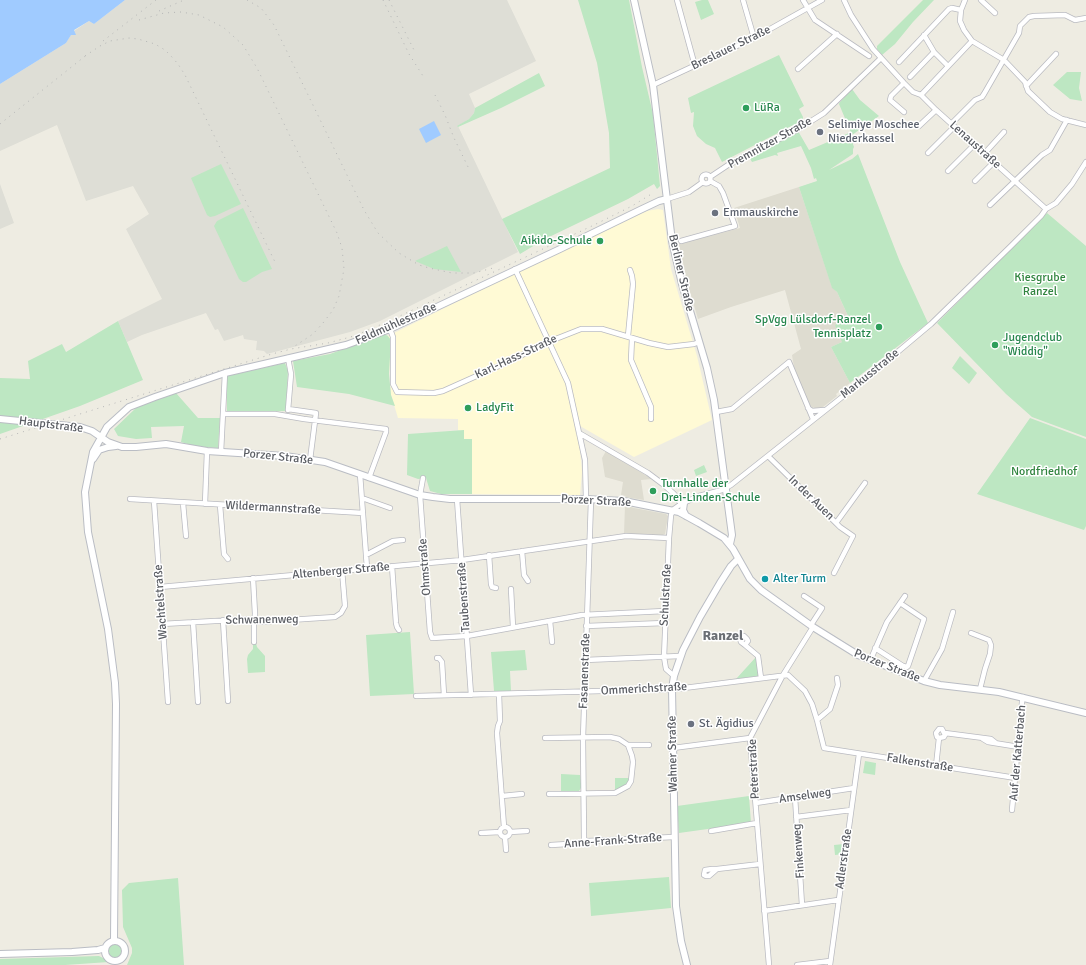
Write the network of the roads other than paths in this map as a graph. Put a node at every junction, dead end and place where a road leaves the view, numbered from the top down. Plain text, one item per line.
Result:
1 (634, 0) edge
2 (677, 0) edge
3 (742, 0) edge
4 (803, 0) edge
5 (822, 0) edge
6 (844, 0) edge
7 (965, 0) edge
8 (981, 0) edge
9 (807, 8) junction
10 (961, 10) junction
11 (994, 13) dead end
12 (1086, 18) edge
13 (837, 34) junction
14 (924, 35) junction
15 (754, 38) junction
16 (972, 41) junction
17 (934, 52) junction
18 (1056, 54) dead end
19 (869, 56) dead end
20 (880, 59) junction
21 (1004, 60) junction
22 (899, 62) dead end
23 (695, 66) junction
24 (948, 66) junction
25 (798, 69) dead end
26 (910, 77) dead end
27 (904, 83) junction
28 (653, 86) junction
29 (1026, 86) junction
30 (921, 95) junction
31 (936, 110) junction
32 (904, 112) dead end
33 (1067, 120) junction
34 (953, 125) junction
35 (919, 126) dead end
36 (1086, 126) edge
37 (1004, 132) dead end
38 (974, 145) junction
39 (928, 153) dead end
40 (984, 154) junction
41 (994, 162) junction
42 (1086, 162) edge
43 (948, 171) dead end
44 (710, 179) junction
45 (1015, 180) junction
46 (975, 181) dead end
47 (703, 182) junction
48 (667, 199) junction
49 (990, 205) dead end
50 (1046, 209) junction
51 (681, 241) dead end
52 (515, 269) junction
53 (630, 270) dead end
54 (390, 329) junction
55 (630, 337) junction
56 (548, 342) junction
57 (699, 342) junction
58 (288, 358) junction
59 (225, 373) junction
60 (808, 408) junction
61 (288, 409) junction
62 (825, 410) junction
63 (716, 412) junction
64 (224, 414) junction
65 (288, 416) junction
66 (651, 418) dead end
67 (0, 419) edge
68 (813, 419) junction
69 (315, 420) junction
70 (579, 433) junction
71 (100, 437) junction
72 (118, 446) junction
73 (207, 451) junction
74 (221, 452) junction
75 (768, 456) junction
76 (310, 460) junction
77 (89, 466) junction
78 (360, 474) junction
79 (370, 478) junction
80 (424, 478) dead end
81 (865, 483) dead end
82 (725, 488) junction
83 (420, 495) junction
84 (362, 498) junction
85 (130, 499) dead end
86 (457, 499) junction
87 (588, 499) junction
88 (154, 501) junction
89 (183, 503) junction
90 (204, 504) junction
91 (682, 504) junction
92 (220, 505) junction
93 (390, 508) dead end
94 (673, 511) junction
95 (363, 513) junction
96 (686, 516) junction
97 (836, 523) junction
98 (186, 536) dead end
99 (669, 538) junction
100 (403, 540) dead end
101 (590, 542) junction
102 (730, 544) junction
103 (522, 551) junction
104 (366, 555) junction
105 (489, 555) junction
106 (228, 559) dead end
107 (738, 559) junction
108 (462, 560) junction
109 (424, 563) junction
110 (392, 566) junction
111 (367, 568) junction
112 (342, 570) junction
113 (834, 573) dead end
114 (253, 578) junction
115 (528, 581) dead end
116 (160, 587) junction
117 (496, 588) dead end
118 (511, 589) dead end
119 (804, 596) dead end
120 (905, 596) dead end
121 (900, 602) junction
122 (665, 611) junction
123 (953, 612) dead end
124 (587, 615) junction
125 (223, 620) junction
126 (254, 620) junction
127 (550, 621) junction
128 (193, 622) junction
129 (665, 623) junction
130 (162, 624) junction
131 (586, 626) junction
132 (812, 626) junction
133 (513, 628) junction
134 (398, 630) dead end
135 (971, 633) dead end
136 (467, 636) junction
137 (254, 642) dead end
138 (552, 642) dead end
139 (745, 645) dead end
140 (875, 648) junction
141 (680, 656) junction
142 (664, 657) junction
143 (437, 658) dead end
144 (585, 660) junction
145 (870, 661) junction
146 (783, 675) junction
147 (674, 676) junction
148 (761, 678) junction
149 (837, 678) dead end
150 (924, 681) junction
151 (672, 689) junction
152 (980, 689) junction
153 (584, 692) junction
154 (499, 694) junction
155 (444, 695) junction
156 (471, 695) junction
157 (416, 696) dead end
158 (1023, 697) junction
159 (228, 701) dead end
160 (168, 702) dead end
161 (198, 702) dead end
162 (1086, 713) edge
163 (817, 720) junction
164 (945, 733) junction
165 (545, 738) dead end
166 (583, 738) junction
167 (750, 738) junction
168 (939, 738) junction
169 (628, 745) junction
170 (649, 745) dead end
171 (1019, 746) junction
172 (673, 748) junction
173 (859, 754) junction
174 (936, 766) junction
175 (1016, 778) junction
176 (854, 788) junction
177 (522, 794) dead end
178 (549, 794) dead end
179 (584, 794) junction
180 (502, 796) junction
181 (795, 797) junction
182 (756, 803) junction
183 (851, 810) junction
184 (1012, 810) dead end
185 (796, 817) junction
186 (757, 823) junction
187 (504, 827) junction
188 (527, 831) dead end
189 (711, 831) dead end
190 (500, 832) junction
191 (510, 832) junction
192 (481, 833) dead end
193 (505, 837) junction
194 (674, 837) junction
195 (587, 841) junction
196 (551, 845) dead end
197 (506, 850) dead end
198 (760, 864) junction
199 (717, 869) dead end
200 (838, 900) junction
201 (802, 906) junction
202 (764, 911) junction
203 (114, 940) junction
204 (105, 948) junction
205 (72, 952) junction
206 (0, 954) edge
207 (106, 955) junction
208 (115, 963) edge
209 (830, 963) edge
210 (804, 964) edge
211 (687, 965) edge
212 (769, 965) edge
213 (797, 965) edge

1 - 28 main road, Berliner Straße
2 - 23 street
3 - 15 street
4 - 9 street
5 - 9 street, Breslauer Straße
6 - 20 street, Lenaustraße
7 - 10 street
8 - 11 street
9 - 13 street
9 - 15 street, Breslauer Straße
10 - 14 street
10 - 16 street
12 - 21 street
13 - 19 street
13 - 25 street
14 - 17 street
14 - 22 street
15 - 23 street, Breslauer Straße
16 - 21 street
16 - 24 street
17 - 24 street
17 - 26 street
18 - 29 street
20 - 27 street, Lenaustraße
20 - 44 street, Premnitzer Straße
21 - 29 street
21 - 34 street
23 - 28 street, Breslauer Straße
24 - 30 street
27 - 30 street, Lenaustraße
27 - 32 street
28 - 48 main road, Berliner Straße
29 - 33 street
30 - 31 street, Lenaustraße
31 - 34 street, Lenaustraße
31 - 35 street
33 - 36 street
33 - 45 street
34 - 38 street, Lenaustraße
34 - 39 street
37 - 40 street
38 - 40 street, Lenaustraße
38 - 43 street
40 - 41 street, Lenaustraße
41 - 45 street, Lenaustraße
41 - 46 street
42 - 50 street, Markusstraße
44 - 47 street, Premnitzer Straße
44 - 47 street, Premnitzer Straße
44 - 51 street
45 - 49 street
45 - 50 street, Lenaustraße
47 - 48 street, Premnitzer Straße
48 - 52 main road, Feldmühlestraße
48 - 57 main road, Berliner Straße
50 - 62 street, Markusstraße
52 - 54 main road, Feldmühlestraße
52 - 56 street, Fasanenstraße
53 - 55 street
54 - 56 street, Karl-Hass-Straße
54 - 58 main road, Feldmühlestraße
55 - 56 street, Karl-Hass-Straße
55 - 57 street, Karl-Hass-Straße
55 - 66 street
56 - 70 street, Fasanenstraße
57 - 63 main road, Berliner Straße
58 - 59 main road, Feldmühlestraße
58 - 61 street
59 - 64 street
59 - 71 main road, Feldmühlestraße
60 - 62 street
60 - 63 street
60 - 68 street
61 - 65 street
61 - 69 street
62 - 68 street, Markusstraße
63 - 82 main road, Berliner Straße
64 - 65 street
64 - 74 street
65 - 69 street
67 - 71 main road, Hauptstraße
68 - 75 street, Markusstraße
69 - 76 street
69 - 79 street
70 - 87 street, Fasanenstraße
70 - 91 street
71 - 72 main road, Porzer Straße
71 - 77 main road, Feldmühlestraße
72 - 73 main road, Porzer Straße
72 - 77 main road
73 - 74 main road, Porzer Straße
73 - 90 street
74 - 76 main road, Porzer Straße
75 - 82 street, Markusstraße
75 - 97 street, In der Auen
76 - 78 main road, Porzer Straße
77 - 203 main road, Feldmühlestraße
78 - 79 main road, Porzer Straße
78 - 84 street
79 - 83 main road, Porzer Straße
80 - 83 street, Ohmstraße
81 - 97 street, In der Auen
82 - 91 street, Markusstraße
82 - 102 main road, Berliner Straße
83 - 86 main road, Porzer Straße
83 - 109 street, Ohmstraße
84 - 93 street
84 - 95 street
85 - 88 street, Wildermannstraße
86 - 87 main road, Porzer Straße
86 - 108 street, Taubenstraße
87 - 94 main road, Porzer Straße
87 - 101 street, Fasanenstraße
88 - 89 street, Wildermannstraße
88 - 116 street, Wachtelstraße
89 - 90 street, Wildermannstraße
89 - 98 street
90 - 92 street, Wildermannstraße
91 - 94 street, Markusstraße
91 - 96 main road
92 - 95 street, Wildermannstraße
92 - 106 street
94 - 96 main road, Porzer Straße
94 - 99 street, Schulstraße
95 - 104 street
96 - 102 main road, Porzer Straße
97 - 113 street
99 - 101 street, Altenberger Straße
99 - 122 street, Schulstraße
100 - 104 street
101 - 103 street, Altenberger Straße
101 - 124 street, Fasanenstraße
102 - 107 main road, Porzer Straße
103 - 105 street, Altenberger Straße
103 - 115 street
104 - 111 street
105 - 108 street, Altenberger Straße
105 - 117 street
107 - 132 main road, Porzer Straße
107 - 141 main road, Wahner Straße
108 - 109 street, Altenberger Straße
108 - 136 street, Taubenstraße
109 - 110 street, Altenberger Straße
109 - 136 street, Ohmstraße
110 - 111 street, Altenberger Straße
110 - 134 street
111 - 112 street, Altenberger Straße
112 - 114 street, Altenberger Straße
112 - 126 street, Schwanenweg
114 - 116 street, Altenberger Straße
114 - 126 street
116 - 130 street, Wachtelstraße
118 - 133 street
119 - 132 street, Peterstraße
120 - 121 street
121 - 140 street
121 - 140 street
122 - 124 street
122 - 129 street, Schulstraße
123 - 150 street
124 - 127 street
124 - 131 street, Fasanenstraße
125 - 126 street, Schwanenweg
125 - 128 street, Schwanenweg
125 - 159 street
126 - 137 street
127 - 133 street
127 - 138 street
128 - 130 street, Schwanenweg
128 - 161 street
129 - 131 street
129 - 142 street, Schulstraße
130 - 160 street, Wachtelstraße
131 - 144 street, Fasanenstraße
132 - 145 main road, Porzer Straße
132 - 146 street, Peterstraße
133 - 136 street
135 - 152 street
136 - 156 street, Taubenstraße
139 - 148 street
140 - 145 street
141 - 142 street
141 - 147 main road, Wahner Straße
142 - 144 street
142 - 147 street, Schulstraße
143 - 155 street
144 - 153 street, Fasanenstraße
145 - 150 main road, Porzer Straße
146 - 148 street, Ommerichstraße
146 - 163 street
146 - 167 street, Peterstraße
147 - 151 main road, Wahner Straße
148 - 151 street, Ommerichstraße
149 - 163 street
150 - 152 main road, Porzer Straße
151 - 153 street, Ommerichstraße
151 - 172 main road, Wahner Straße
152 - 158 main road, Porzer Straße
153 - 154 street, Ommerichstraße
153 - 166 street, Fasanenstraße
154 - 156 street, Ommerichstraße
154 - 180 street
155 - 156 street, Ommerichstraße
155 - 157 street, Ommerichstraße
158 - 162 main road, Porzer Straße
158 - 171 street, Auf der Katterbach
163 - 173 street, Falkenstraße
164 - 168 street
164 - 168 street
164 - 171 street
165 - 166 street
166 - 169 street
166 - 179 street, Fasanenstraße
167 - 172 street
167 - 182 street, Peterstraße
168 - 174 street
169 - 170 street
169 - 179 street
171 - 175 street, Auf der Katterbach
172 - 194 main road, Wahner Straße
173 - 174 street, Falkenstraße
173 - 176 street, Adlerstraße
174 - 175 street, Falkenstraße
175 - 184 street, Auf der Katterbach
176 - 181 street, Amselweg
176 - 183 street, Adlerstraße
177 - 180 street
178 - 179 street
179 - 195 street, Fasanenstraße
180 - 187 street
181 - 182 street, Amselweg
181 - 185 street, Finkenweg
182 - 186 street, Peterstraße
183 - 185 street
183 - 200 street, Adlerstraße
185 - 201 street, Finkenweg
186 - 189 street
186 - 198 street, Peterstraße
187 - 190 street
187 - 191 street
188 - 191 street
190 - 192 street
190 - 193 street
191 - 193 street
193 - 197 street
194 - 195 street, Anne-Frank-Straße
194 - 211 main road, Wahner Straße
195 - 196 street, Anne-Frank-Straße
198 - 199 street
198 - 202 street, Peterstraße
200 - 201 street
200 - 209 street, Adlerstraße
201 - 202 street
202 - 212 street, Peterstraße
203 - 204 main road
203 - 208 main road
204 - 205 main road
204 - 207 main road
205 - 206 main road
205 - 207 main road
207 - 208 main road
209 - 210 street
210 - 213 street

